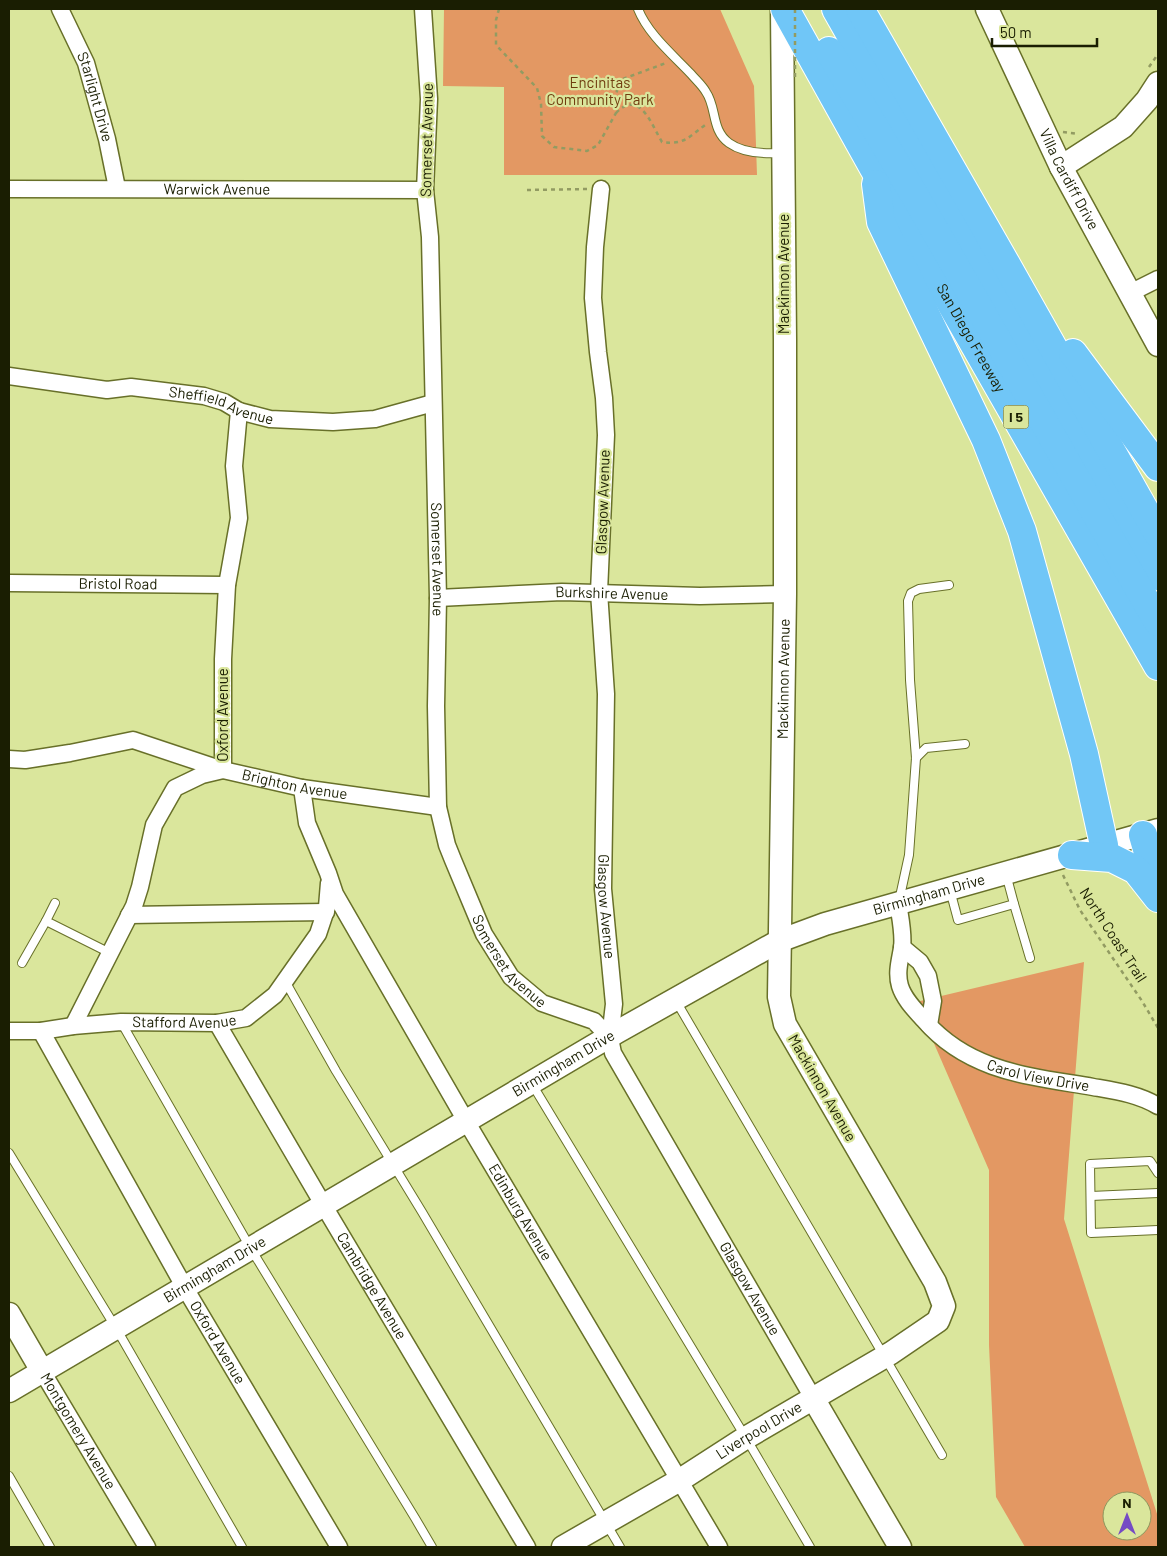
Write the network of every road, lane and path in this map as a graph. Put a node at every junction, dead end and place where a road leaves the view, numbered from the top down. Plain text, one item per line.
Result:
1 (60, 9) edge
2 (423, 9) edge
3 (499, 9) edge
4 (638, 9) edge
5 (784, 9) edge
6 (795, 9) edge
7 (804, 9) edge
8 (836, 9) edge
9 (860, 9) edge
10 (987, 9) edge
11 (1158, 54) edge
12 (666, 63) dead end
13 (1153, 77) edge
14 (795, 79) dead end
15 (616, 113) junction
16 (706, 125) dead end
17 (1081, 134) dead end
18 (783, 152) junction
19 (1067, 163) junction
20 (873, 167) junction
21 (117, 188) junction
22 (601, 188) joint
23 (9, 189) edge
24 (425, 190) junction
25 (527, 190) dead end
26 (1006, 264) junction
27 (1158, 279) edge
28 (1130, 292) junction
29 (1158, 345) edge
30 (9, 376) edge
31 (433, 403) junction
32 (239, 410) junction
33 (1158, 467) edge
34 (1158, 534) edge
35 (1158, 576) edge
36 (9, 583) edge
37 (227, 585) junction
38 (949, 585) dead end
39 (599, 592) junction
40 (785, 594) junction
41 (438, 598) junction
42 (1158, 622) edge
43 (1158, 666) edge
44 (966, 744) dead end
45 (916, 758) junction
46 (9, 760) edge
47 (223, 770) junction
48 (302, 788) junction
49 (438, 807) junction
50 (1151, 832) edge
51 (1104, 845) junction
52 (1067, 864) junction
53 (328, 873) junction
54 (1006, 873) junction
55 (1158, 887) edge
56 (949, 888) junction
57 (1158, 898) edge
58 (55, 903) dead end
59 (898, 903) junction
60 (1014, 904) junction
61 (326, 912) junction
62 (130, 915) junction
63 (46, 921) junction
64 (779, 941) junction
65 (902, 947) junction
66 (110, 953) junction
67 (1030, 958) dead end
68 (22, 963) dead end
69 (285, 982) junction
70 (930, 991) junction
71 (906, 998) junction
72 (675, 1000) junction
73 (121, 1022) junction
74 (218, 1023) junction
75 (929, 1025) junction
76 (73, 1026) junction
77 (1158, 1028) edge
78 (9, 1031) edge
79 (41, 1031) junction
80 (610, 1038) junction
81 (531, 1083) junction
82 (1158, 1106) edge
83 (466, 1121) junction
84 (9, 1153) edge
85 (393, 1165) junction
86 (1158, 1173) edge
87 (1158, 1193) edge
88 (1091, 1196) junction
89 (324, 1206) junction
90 (1158, 1230) edge
91 (251, 1249) junction
92 (185, 1288) junction
93 (944, 1306) joint
94 (9, 1314) edge
95 (116, 1328) junction
96 (885, 1356) junction
97 (42, 1371) junction
98 (9, 1391) edge
99 (813, 1398) junction
100 (746, 1438) junction
101 (942, 1455) dead end
102 (9, 1476) edge
103 (680, 1480) junction
104 (605, 1523) junction
105 (50, 1547) edge
106 (147, 1547) edge
107 (242, 1547) edge
108 (339, 1547) edge
109 (432, 1547) edge
110 (527, 1547) edge
111 (563, 1547) edge
112 (620, 1547) edge
113 (719, 1547) edge
114 (810, 1547) edge
115 (900, 1547) edge

1 - 21 street, Starlight Drive
2 - 24 street, Somerset Avenue
3 - 15 path
4 - 18 lane
5 - 18 street, Mackinnon Avenue
5 - 20 highway, San Diego Freeway / I 5
6 - 14 path, bridge
7 - 42 highway
8 - 35 highway
9 - 26 highway
10 - 19 street, Villa Cardiff Drive
11 - 13 path
12 - 15 path
13 - 19 street
15 - 16 path
17 - 19 path
18 - 40 street, Mackinnon Avenue
19 - 28 street, Villa Cardiff Drive
20 - 43 highway, San Diego Freeway / I 5
20 - 51 highway
21 - 23 street, Warwick Avenue
21 - 24 street, Warwick Avenue
22 - 25 path
22 - 39 street, Glasgow Avenue
24 - 31 street, Somerset Avenue
26 - 33 highway
26 - 34 highway
27 - 28 street
28 - 29 street, Villa Cardiff Drive
30 - 32 street, Sheffield Avenue
31 - 32 street, Sheffield Avenue
31 - 41 street, Somerset Avenue
32 - 37 street, Oxford Avenue
36 - 37 street, Bristol Road
37 - 47 street, Oxford Avenue
38 - 45 lane
39 - 40 street, Burkshire Avenue
39 - 41 street, Burkshire Avenue
39 - 80 street, Glasgow Avenue
40 - 64 street, Mackinnon Avenue
41 - 49 street, Somerset Avenue
44 - 45 lane
45 - 59 lane
46 - 47 street, Brighton Avenue
47 - 48 street, Brighton Avenue
47 - 62 street, Oxford Avenue
48 - 49 street, Brighton Avenue
48 - 53 street
49 - 80 street, Somerset Avenue
50 - 51 street, Birmingham Drive
50 - 55 highway
51 - 52 street, Birmingham Drive
52 - 54 street, Birmingham Drive
52 - 57 highway
52 - 77 path, North Coast Trail
53 - 61 street, Stafford Avenue
53 - 83 street, Edinburg Avenue
54 - 56 street, Birmingham Drive
54 - 60 lane
56 - 59 street, Birmingham Drive
56 - 60 lane
58 - 63 lane
59 - 64 street, Birmingham Drive
59 - 65 street, Carol View Drive
60 - 67 lane
61 - 62 street
61 - 69 street, Stafford Avenue
62 - 66 street, Oxford Avenue
63 - 66 lane
63 - 68 lane
64 - 72 street, Birmingham Drive
64 - 93 street, Mackinnon Avenue
65 - 70 street
65 - 71 street, Carol View Drive
66 - 76 street, Oxford Avenue
69 - 74 street, Stafford Avenue
69 - 85 lane
70 - 71 street
70 - 75 street
71 - 75 street, Carol View Drive
72 - 80 street, Birmingham Drive
72 - 96 lane
73 - 74 street, Stafford Avenue
73 - 76 street, Stafford Avenue
73 - 91 lane
74 - 89 street, Cambridge Avenue
75 - 82 street, Carol View Drive
76 - 79 street, Stafford Avenue
78 - 79 street, Stafford Avenue
79 - 92 street, Oxford Avenue
80 - 81 street, Birmingham Drive
80 - 99 street, Glasgow Avenue
81 - 83 street, Birmingham Drive
81 - 100 lane
83 - 85 street, Birmingham Drive
83 - 103 street, Edinburg Avenue
84 - 95 lane
85 - 89 street, Birmingham Drive
85 - 104 lane
86 - 88 lane
87 - 88 lane
88 - 90 lane
89 - 91 street, Birmingham Drive
89 - 110 street, Cambridge Avenue
91 - 92 street, Birmingham Drive
91 - 109 lane
92 - 95 street, Birmingham Drive
92 - 108 street, Oxford Avenue
93 - 96 street, Liverpool Drive
94 - 97 street, Montgomery Avenue
95 - 97 street, Birmingham Drive
95 - 107 lane
96 - 99 street, Liverpool Drive
96 - 101 lane
97 - 98 street, Birmingham Drive
97 - 106 street, Montgomery Avenue
99 - 100 street, Liverpool Drive
99 - 115 street, Glasgow Avenue
100 - 103 street, Liverpool Drive
100 - 114 lane
102 - 105 lane
103 - 104 street, Liverpool Drive
103 - 113 street, Edinburg Avenue
104 - 111 street, Liverpool Drive
104 - 112 lane

